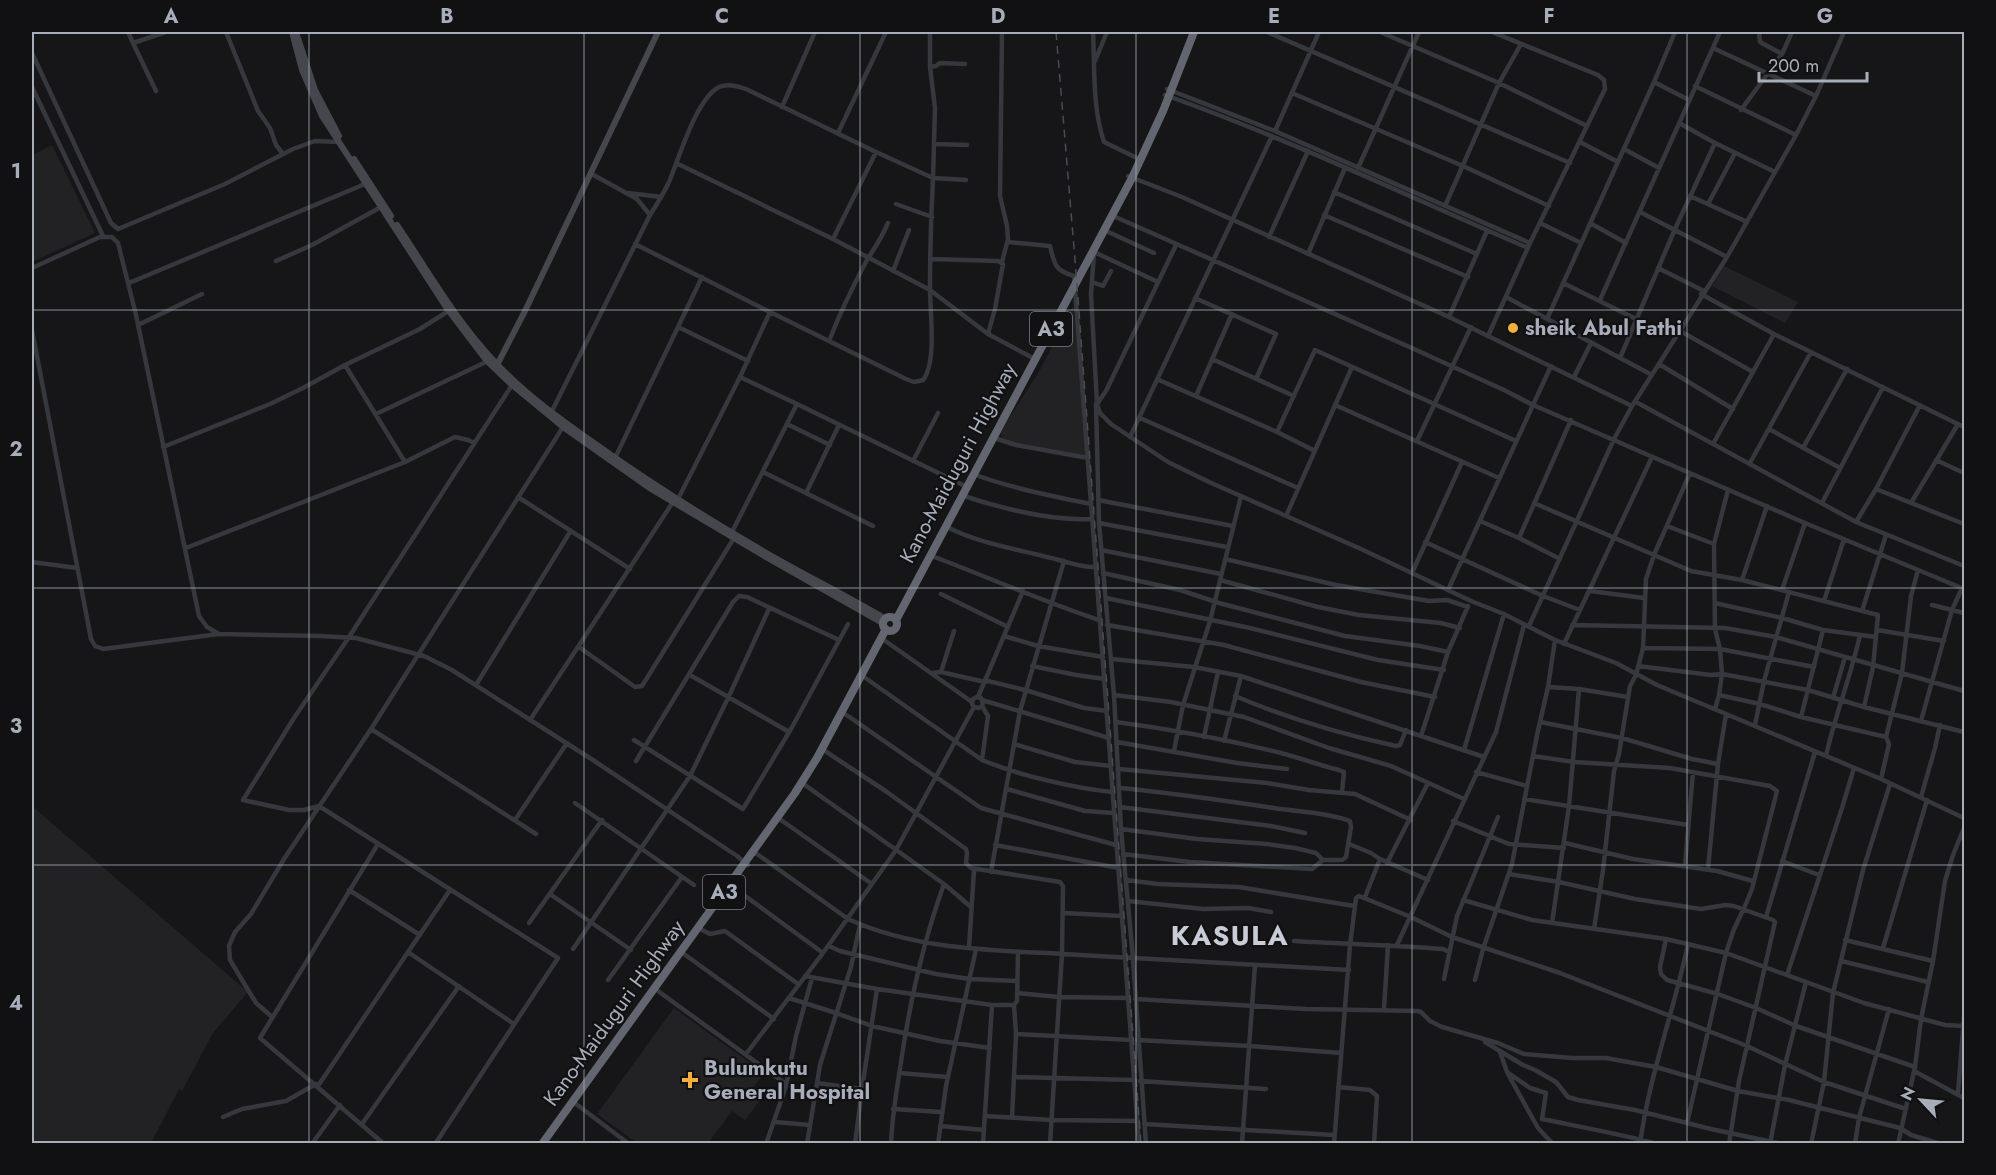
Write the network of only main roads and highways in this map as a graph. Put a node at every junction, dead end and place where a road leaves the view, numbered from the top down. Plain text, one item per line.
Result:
1 (1192, 32) edge
2 (1168, 93) junction
3 (1130, 177) junction
4 (1074, 280) junction
5 (937, 537) junction
6 (888, 623) junction
7 (747, 864) junction
8 (542, 1143) edge
9 (547, 1143) edge

1 - 2 highway, Kano-Maiduguri Highway / A3
2 - 3 highway, Kano-Maiduguri Highway / A3
2 - 3 highway, Kano-Maiduguri Highway / A3
3 - 4 highway, Kano-Maiduguri Highway / A3
3 - 4 highway, Kano-Maiduguri Highway / A3
4 - 5 highway, Kano-Maiduguri Highway / A3
4 - 5 highway, Kano-Maiduguri Highway / A3
5 - 6 highway, Kano-Maiduguri Highway / A3
5 - 6 highway, Kano-Maiduguri Highway / A3
6 - 7 highway, Kano-Maiduguri Highway / A3
6 - 7 highway, Kano-Maiduguri Highway / A3
7 - 8 highway, Kano-Maiduguri Highway / A3
7 - 9 highway, Kano-Maiduguri Highway / A3

